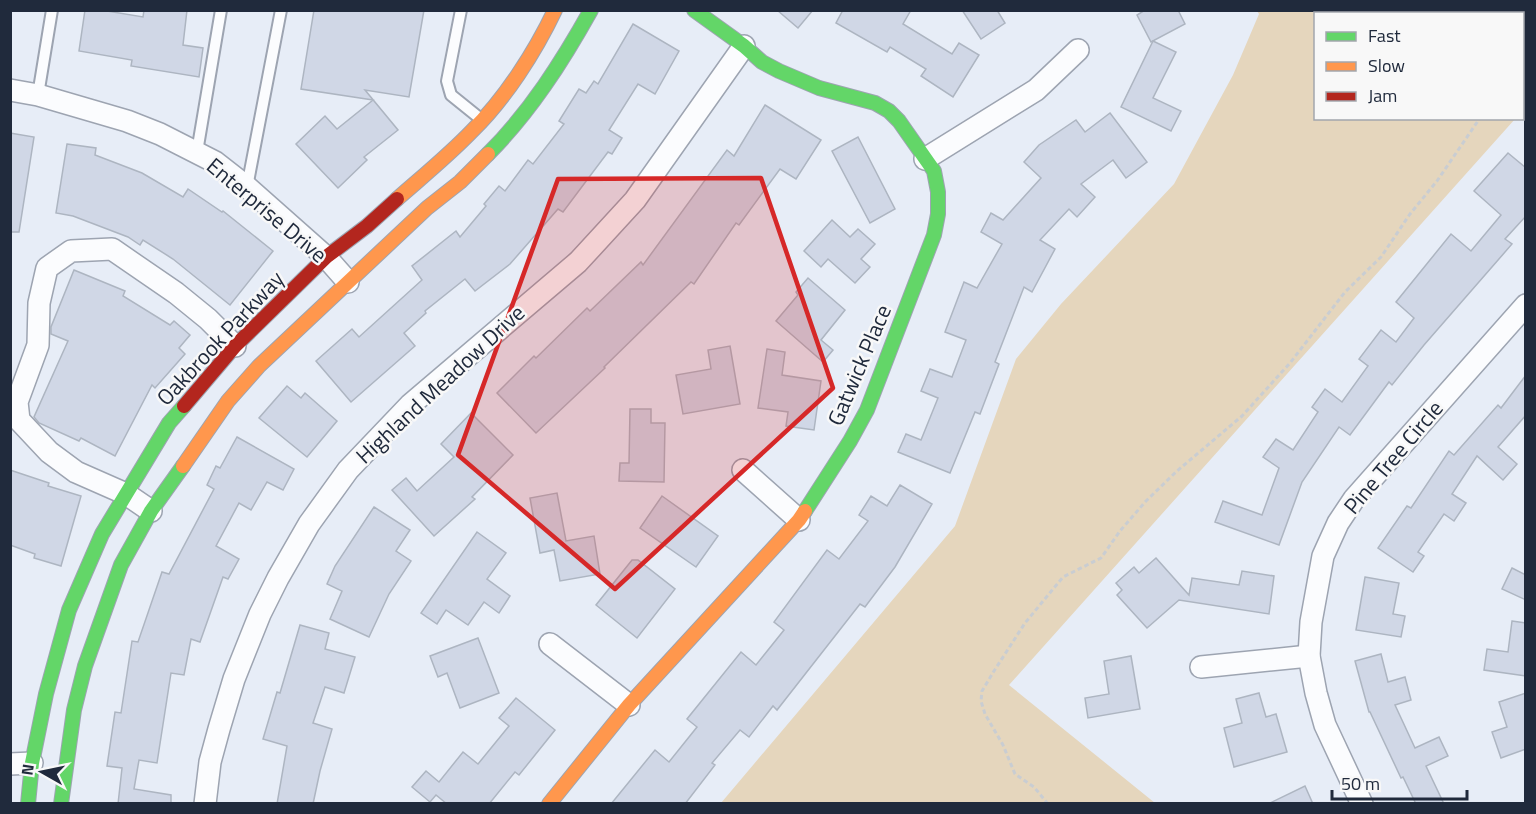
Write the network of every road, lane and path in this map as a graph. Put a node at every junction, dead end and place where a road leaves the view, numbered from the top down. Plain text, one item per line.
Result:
1 (52, 10) edge
2 (220, 10) edge
3 (281, 10) edge
4 (461, 10) edge
5 (555, 10) edge
6 (591, 10) edge
7 (694, 10) edge
8 (744, 46) junction
9 (1078, 50) dead end
10 (10, 90) edge
11 (38, 95) junction
12 (482, 120) junction
13 (1479, 120) edge
14 (197, 152) junction
15 (925, 159) junction
16 (247, 187) junction
17 (326, 257) junction
18 (348, 282) junction
19 (1526, 305) edge
20 (235, 345) junction
21 (743, 470) dead end
22 (126, 495) junction
23 (152, 511) junction
24 (799, 520) junction
25 (550, 644) dead end
26 (1310, 656) junction
27 (1201, 667) dead end
28 (630, 705) junction
29 (32, 763) junction
30 (10, 764) edge
31 (28, 804) edge
32 (61, 804) edge
33 (205, 804) edge
34 (549, 804) edge
35 (1048, 804) edge
36 (1362, 804) edge

1 - 11 lane
2 - 14 lane
3 - 16 lane
4 - 12 lane
5 - 12 street, Oakbrook Parkway
6 - 18 street
7 - 8 street, Gatwick Place
8 - 15 street, Gatwick Place
8 - 33 street, Highland Meadow Drive
9 - 15 street
10 - 11 street, Enterprise Drive
11 - 14 street, Enterprise Drive
12 - 17 street, Oakbrook Parkway
13 - 35 path
14 - 16 street, Enterprise Drive
15 - 24 street, Gatwick Place
16 - 17 street, Enterprise Drive
17 - 18 street, Enterprise Drive
17 - 20 street, Oakbrook Parkway
18 - 23 street
19 - 26 street, Pine Tree Circle
20 - 22 street, Oakbrook Parkway
20 - 22 street
21 - 24 street
22 - 23 street
22 - 29 street, Oakbrook Parkway
23 - 32 street
24 - 28 street, Gatwick Place
25 - 28 street
26 - 27 street
26 - 36 street, Pine Tree Circle
28 - 34 street, Gatwick Place
29 - 30 street
29 - 31 street, Oakbrook Parkway

